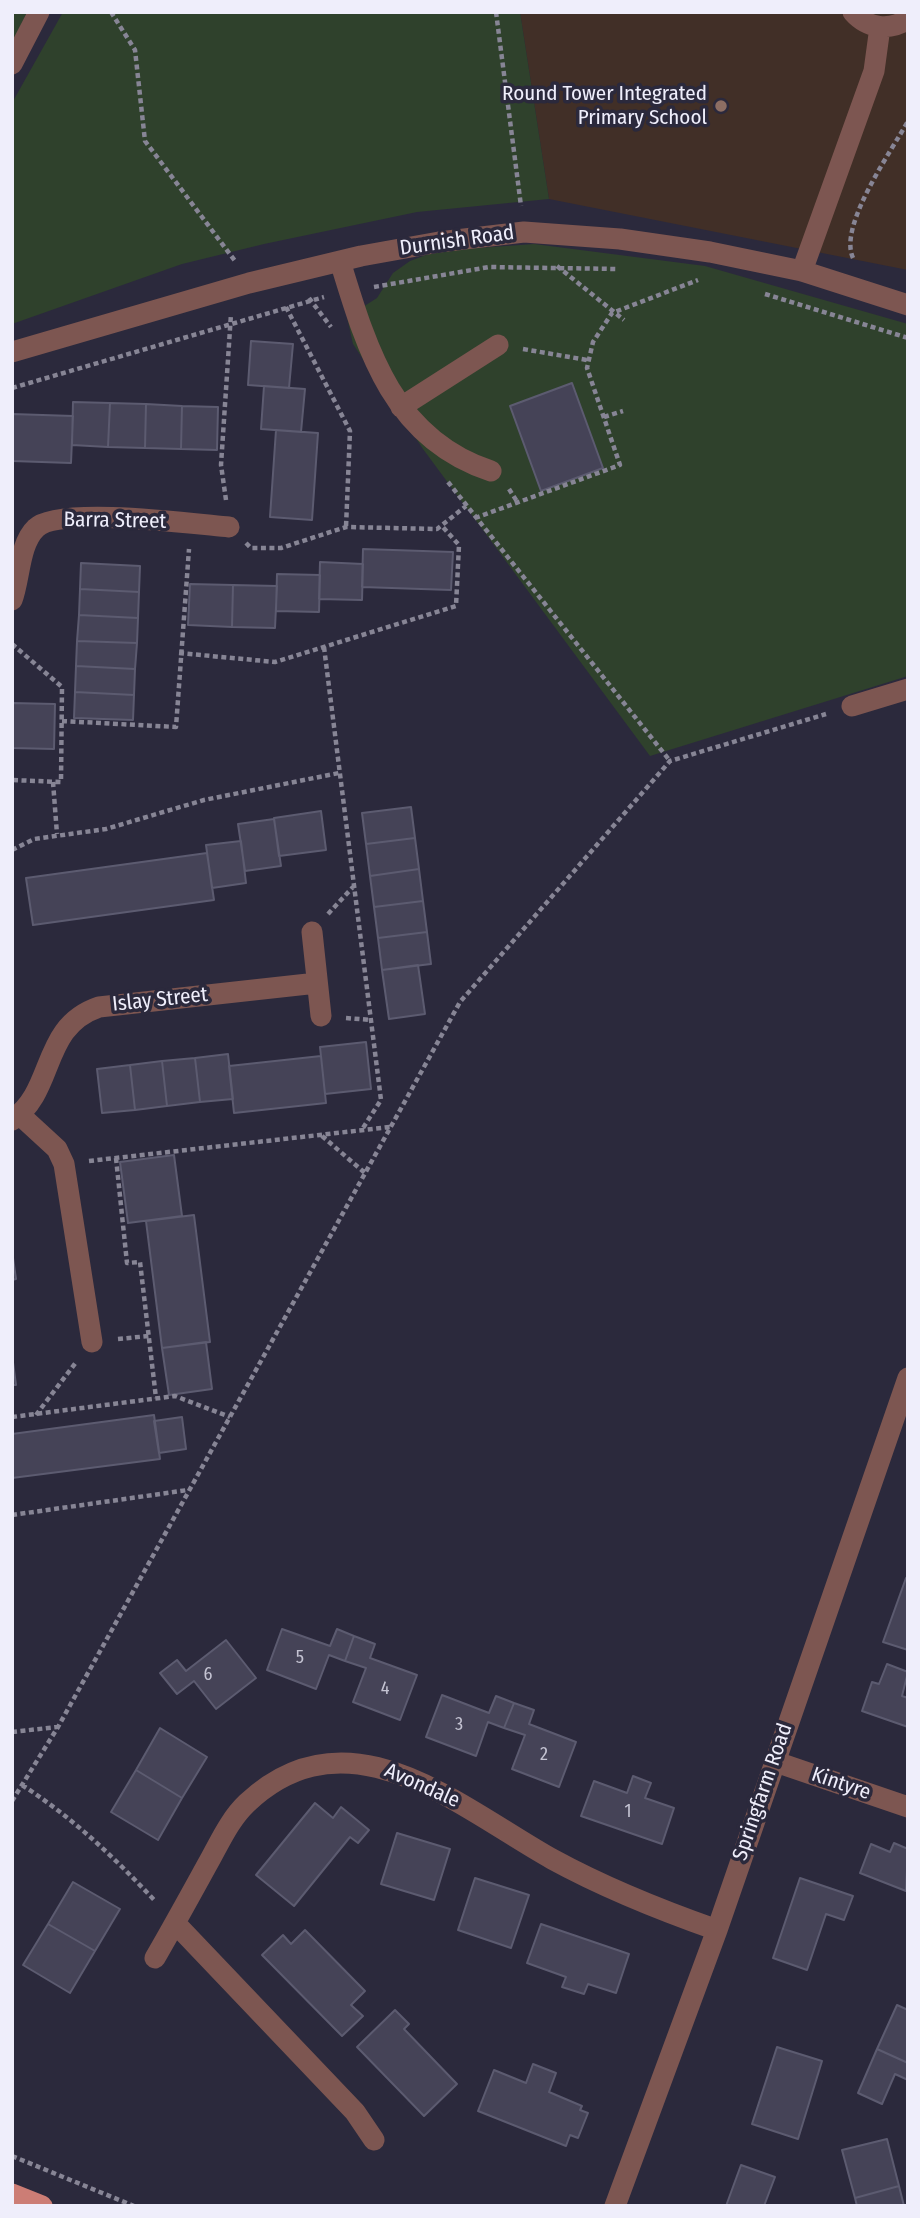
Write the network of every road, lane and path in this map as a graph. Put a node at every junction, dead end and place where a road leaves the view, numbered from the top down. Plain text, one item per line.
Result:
1 (39, 12) edge
2 (111, 12) edge
3 (496, 12) edge
4 (853, 12) edge
5 (908, 19) edge
6 (880, 27) junction
7 (12, 64) edge
8 (908, 121) edge
9 (524, 232) junction
10 (340, 261) junction
11 (528, 266) junction
12 (557, 266) junction
13 (620, 269) dead end
14 (802, 271) junction
15 (679, 277) dead end
16 (698, 280) junction
17 (711, 283) dead end
18 (240, 285) junction
19 (349, 292) junction
20 (762, 293) dead end
21 (871, 293) junction
22 (908, 305) edge
23 (286, 307) junction
24 (612, 313) junction
25 (624, 320) dead end
26 (230, 323) junction
27 (908, 338) edge
28 (498, 345) joint
29 (12, 352) edge
30 (587, 360) junction
31 (12, 388) edge
32 (401, 407) junction
33 (622, 411) dead end
34 (604, 417) junction
35 (435, 444) junction
36 (491, 471) dead end
37 (466, 506) junction
38 (475, 518) junction
39 (191, 524) junction
40 (442, 526) junction
41 (229, 527) junction
42 (346, 527) junction
43 (12, 600) edge
44 (12, 644) edge
45 (324, 647) junction
46 (179, 653) junction
47 (908, 690) edge
48 (852, 706) joint
49 (62, 722) junction
50 (670, 761) junction
51 (340, 773) junction
52 (12, 780) edge
53 (53, 782) junction
54 (57, 834) junction
55 (12, 850) edge
56 (354, 886) junction
57 (312, 933) joint
58 (317, 984) junction
59 (321, 1016) dead end
60 (16, 1118) edge
61 (390, 1127) junction
62 (361, 1131) junction
63 (321, 1135) junction
64 (116, 1158) junction
65 (64, 1164) junction
66 (365, 1173) junction
67 (92, 1342) dead end
68 (908, 1378) edge
69 (156, 1398) junction
70 (12, 1417) edge
71 (230, 1417) junction
72 (189, 1490) junction
73 (12, 1515) edge
74 (58, 1727) junction
75 (12, 1732) edge
76 (774, 1761) junction
77 (22, 1785) junction
78 (12, 1801) edge
79 (908, 1807) edge
80 (175, 1923) junction
81 (717, 1930) junction
82 (155, 1958) dead end
83 (374, 2140) dead end
84 (12, 2156) edge
85 (12, 2194) edge
86 (42, 2206) edge
87 (134, 2206) edge
88 (615, 2206) edge

1 - 7 street
2 - 18 path
3 - 9 path
4 - 6 street
5 - 6 street
6 - 14 street
8 - 21 path
9 - 10 street, Durnish Road
9 - 11 path
9 - 14 street, Durnish Road
10 - 18 street, Durnish Road
10 - 19 street
11 - 12 path
11 - 19 path
12 - 13 path
12 - 24 path
14 - 21 street, Durnish Road
15 - 16 path
16 - 17 path
16 - 24 path
18 - 26 path
18 - 29 street, Durnish Road
19 - 23 path
19 - 32 street
20 - 27 path
21 - 22 street, Durnish Road
23 - 26 path
23 - 42 path
24 - 25 path
24 - 30 path
26 - 31 path
26 - 41 path
28 - 30 path
28 - 32 street
30 - 34 path
32 - 35 street
33 - 34 path
34 - 38 path
35 - 36 street
35 - 37 path
37 - 38 path
37 - 40 path
38 - 50 path
39 - 41 street, Barra Street
39 - 43 street, Barra Street
39 - 46 path
40 - 42 path
40 - 45 path
41 - 42 path
44 - 49 path
45 - 46 path
45 - 51 path
46 - 49 path
47 - 48 street
48 - 50 path
49 - 53 path
50 - 61 path
51 - 54 path
51 - 56 path
52 - 53 path
53 - 54 path
54 - 55 path
56 - 57 path
56 - 62 path
57 - 58 street
58 - 59 street
58 - 60 street, Islay Street
60 - 65 street, Islay Street
61 - 62 path
61 - 66 path
62 - 63 path
63 - 64 path
63 - 66 path
64 - 65 path
64 - 69 path
65 - 67 street, Islay Street
66 - 71 path
68 - 76 street, Springfarm Road
69 - 70 path
69 - 71 path
71 - 72 path
72 - 73 path
72 - 74 path
74 - 75 path
74 - 77 path
76 - 79 street, Kintyre
76 - 81 street, Springfarm Road
77 - 78 path
77 - 80 path
80 - 81 street, Avondale
80 - 82 street, Avondale
80 - 83 street
81 - 88 street, Springfarm Road
84 - 87 path
85 - 86 main road

